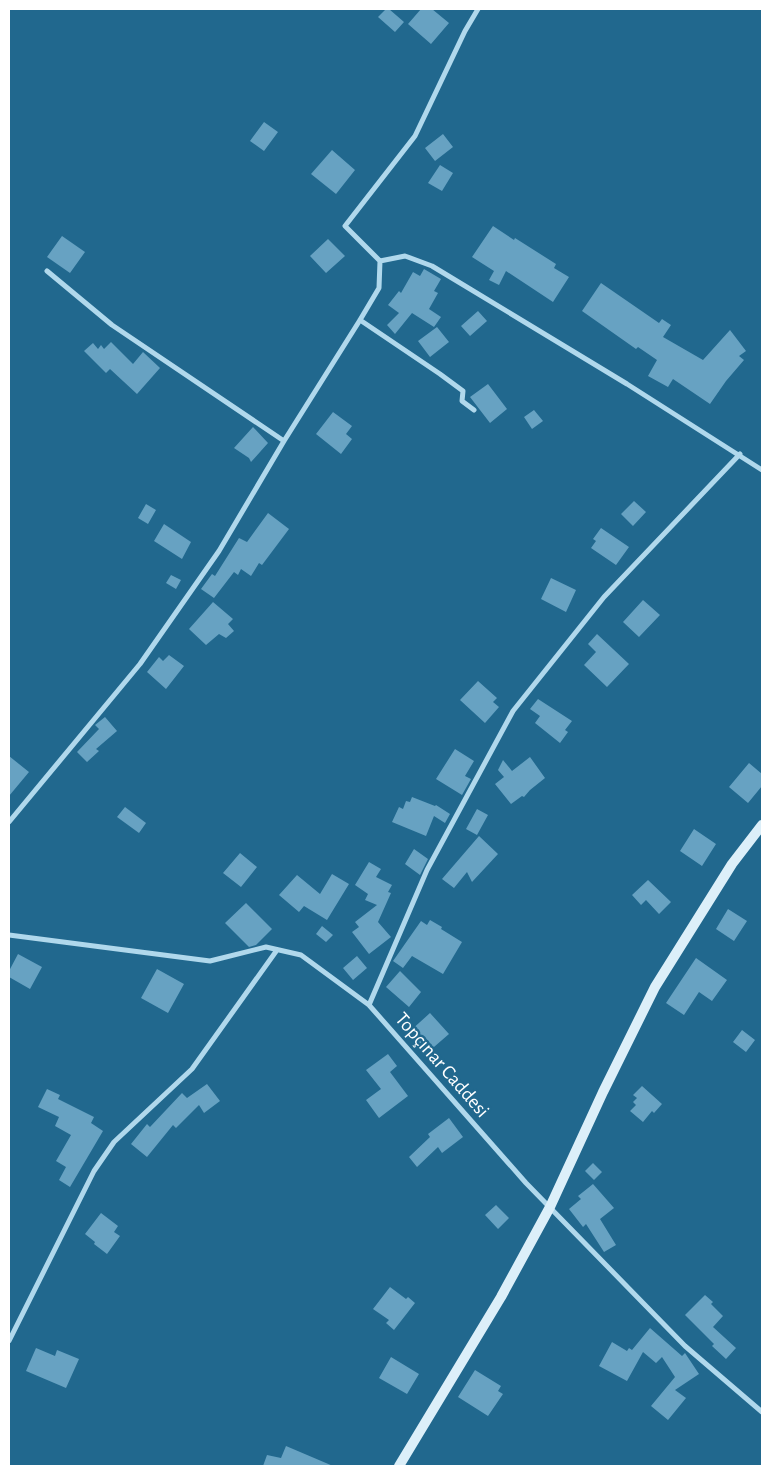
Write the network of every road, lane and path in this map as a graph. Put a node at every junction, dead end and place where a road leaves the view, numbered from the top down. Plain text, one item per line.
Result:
1 (478, 9) edge
2 (380, 261) junction
3 (47, 271) dead end
4 (360, 320) junction
5 (474, 410) dead end
6 (284, 441) junction
7 (740, 454) junction
8 (762, 470) edge
9 (9, 822) edge
10 (762, 825) edge
11 (9, 935) edge
12 (278, 950) junction
13 (369, 1005) junction
14 (550, 1207) junction
15 (9, 1340) edge
16 (762, 1412) edge
17 (399, 1466) edge

1 - 2 street
2 - 4 street
2 - 7 street
3 - 6 street
4 - 5 street
4 - 6 street
6 - 9 street
7 - 8 street
7 - 13 street
10 - 14 street
11 - 12 street, Topçınar Caddesi
12 - 13 street, Topçınar Caddesi
12 - 15 street
13 - 14 street, Topçınar Caddesi
14 - 16 street, Topçınar Caddesi
14 - 17 street

